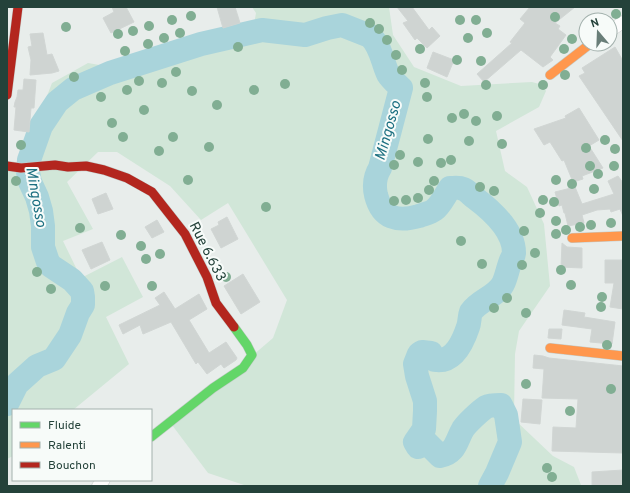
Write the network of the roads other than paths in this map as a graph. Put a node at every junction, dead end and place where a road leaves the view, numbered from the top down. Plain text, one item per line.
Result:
1 (18, 7) edge
2 (579, 52) edge
3 (550, 74) dead end
4 (7, 95) edge
5 (7, 166) edge
6 (623, 236) edge
7 (572, 238) dead end
8 (550, 348) dead end
9 (623, 356) edge
10 (152, 436) edge

1 - 4 street
2 - 3 street
5 - 10 street, Rue 6.633
6 - 7 street
8 - 9 street

